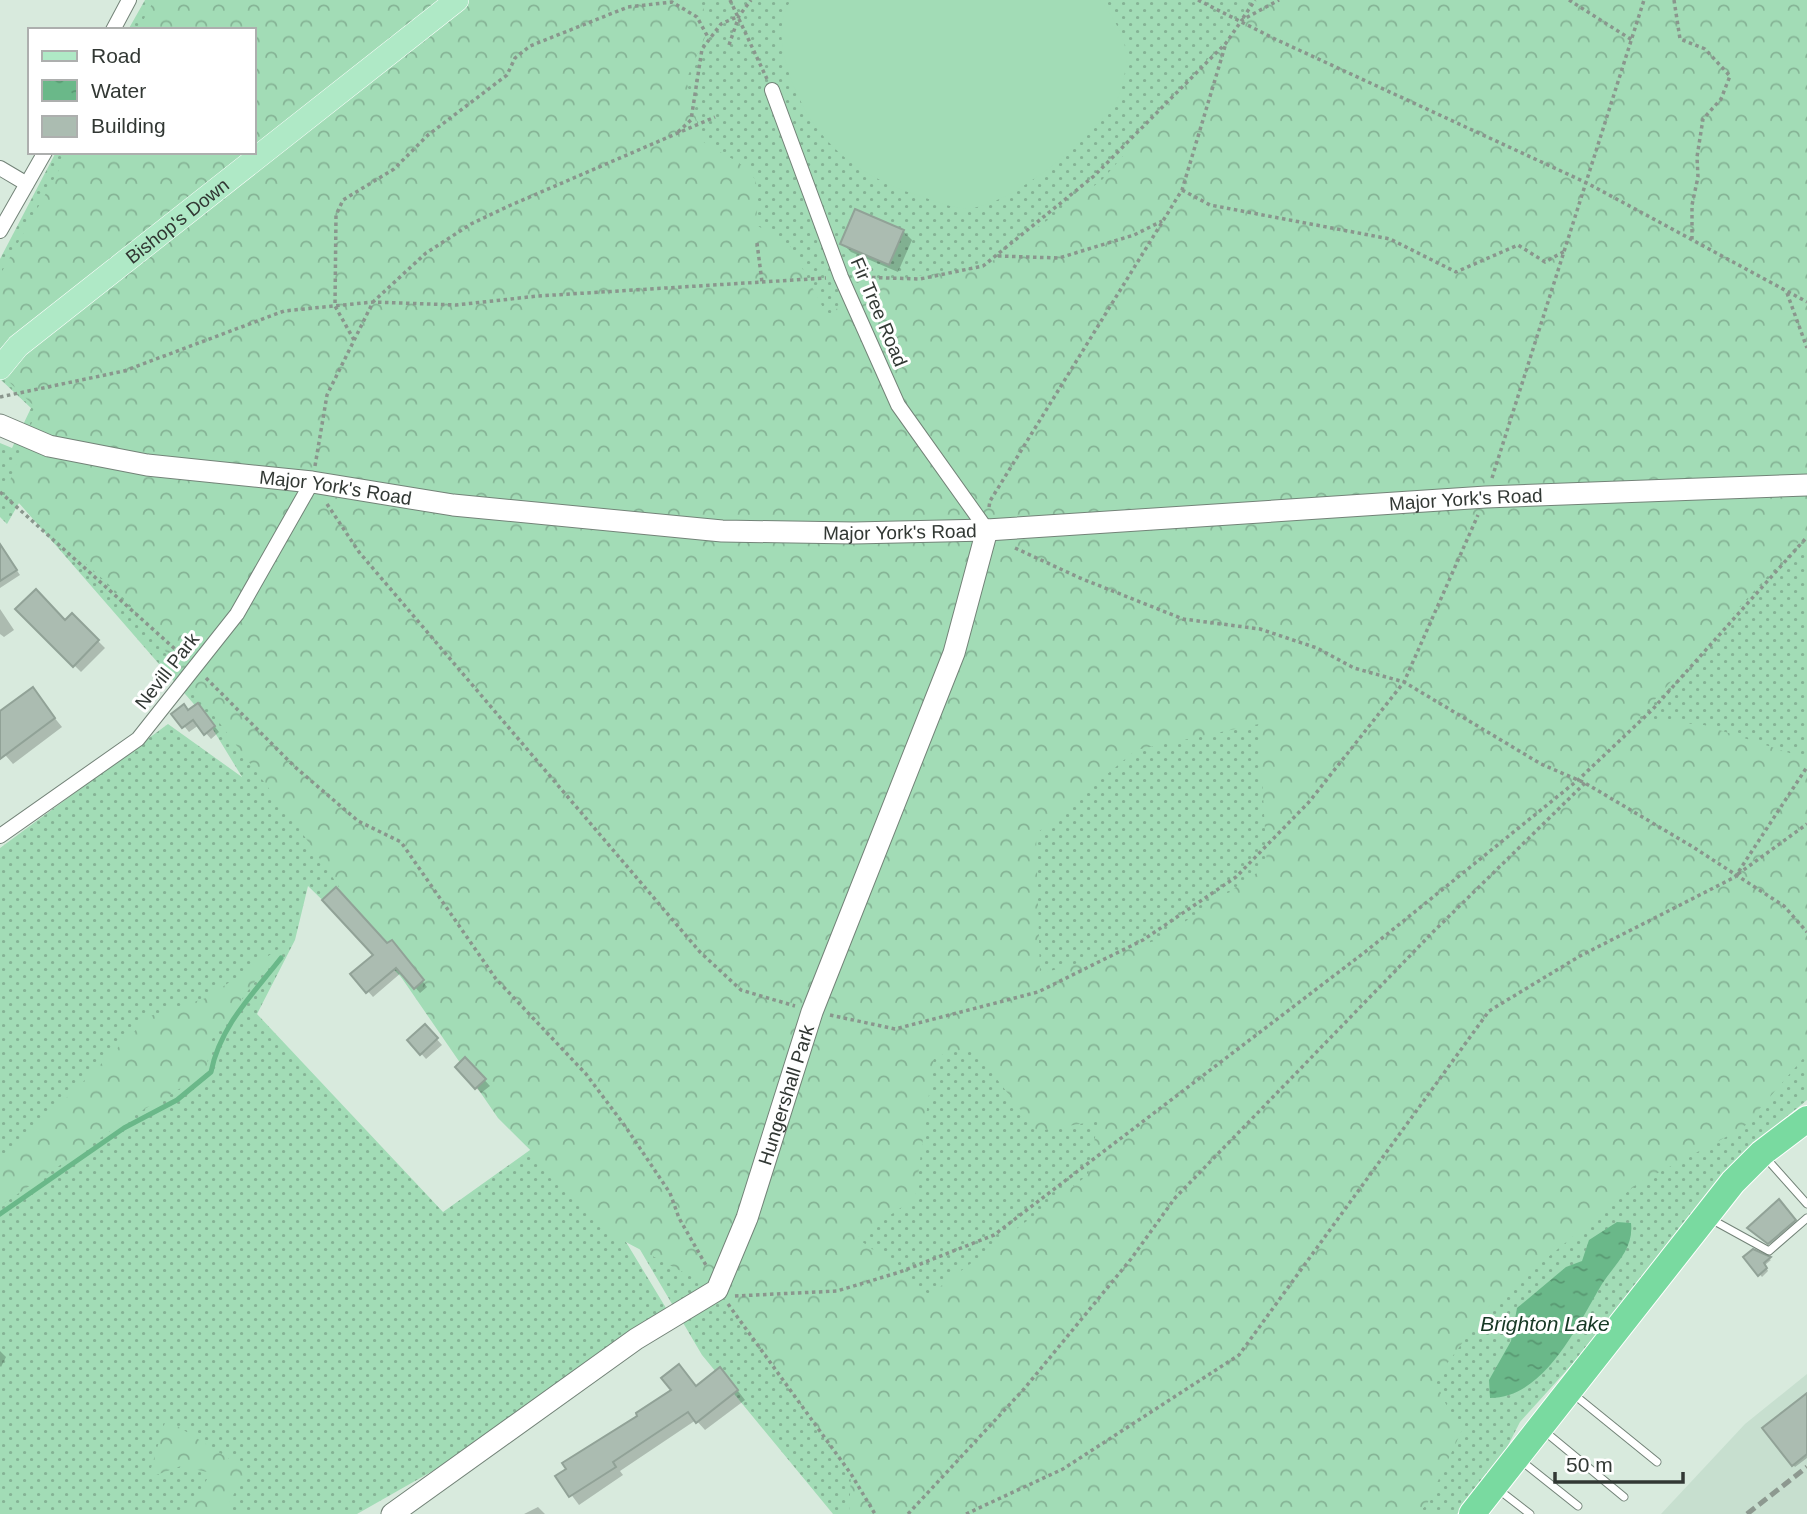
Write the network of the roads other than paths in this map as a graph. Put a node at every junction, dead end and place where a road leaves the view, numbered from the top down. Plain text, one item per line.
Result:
1 (129, 0) edge
2 (457, 0) edge
3 (114, 28) edge
4 (772, 90) road end
5 (44, 154) edge
6 (0, 168) edge
7 (27, 184) junction
8 (0, 231) edge
9 (0, 368) edge
10 (0, 425) edge
11 (312, 482) junction
12 (1807, 485) edge
13 (987, 530) junction
14 (0, 836) edge
15 (1800, 1128) edge
16 (1762, 1153) junction
17 (1807, 1204) edge
18 (1706, 1216) junction
19 (1807, 1218) edge
20 (1569, 1390) junction
21 (1539, 1427) junction
22 (1516, 1457) junction
23 (1657, 1462) dead end
24 (1493, 1486) junction
25 (1624, 1497) dead end
26 (1578, 1506) dead end
27 (393, 1514) edge
28 (1472, 1514) edge
29 (1530, 1514) edge

1 - 3 street
2 - 9 main road, Bishop's Down
4 - 13 street, Fir Tree Road
5 - 7 street
6 - 7 street
7 - 8 street
10 - 11 street, Major York's Road
11 - 13 street, Major York's Road
11 - 14 street, Nevill Park
12 - 13 street, Major York's Road
13 - 27 street, Hungershall Park
15 - 16 highway
16 - 17 lane
16 - 18 highway
18 - 19 lane
18 - 20 highway
20 - 21 highway
20 - 23 lane
21 - 22 highway
21 - 25 lane
22 - 24 highway
22 - 26 lane
24 - 28 highway
24 - 29 lane

